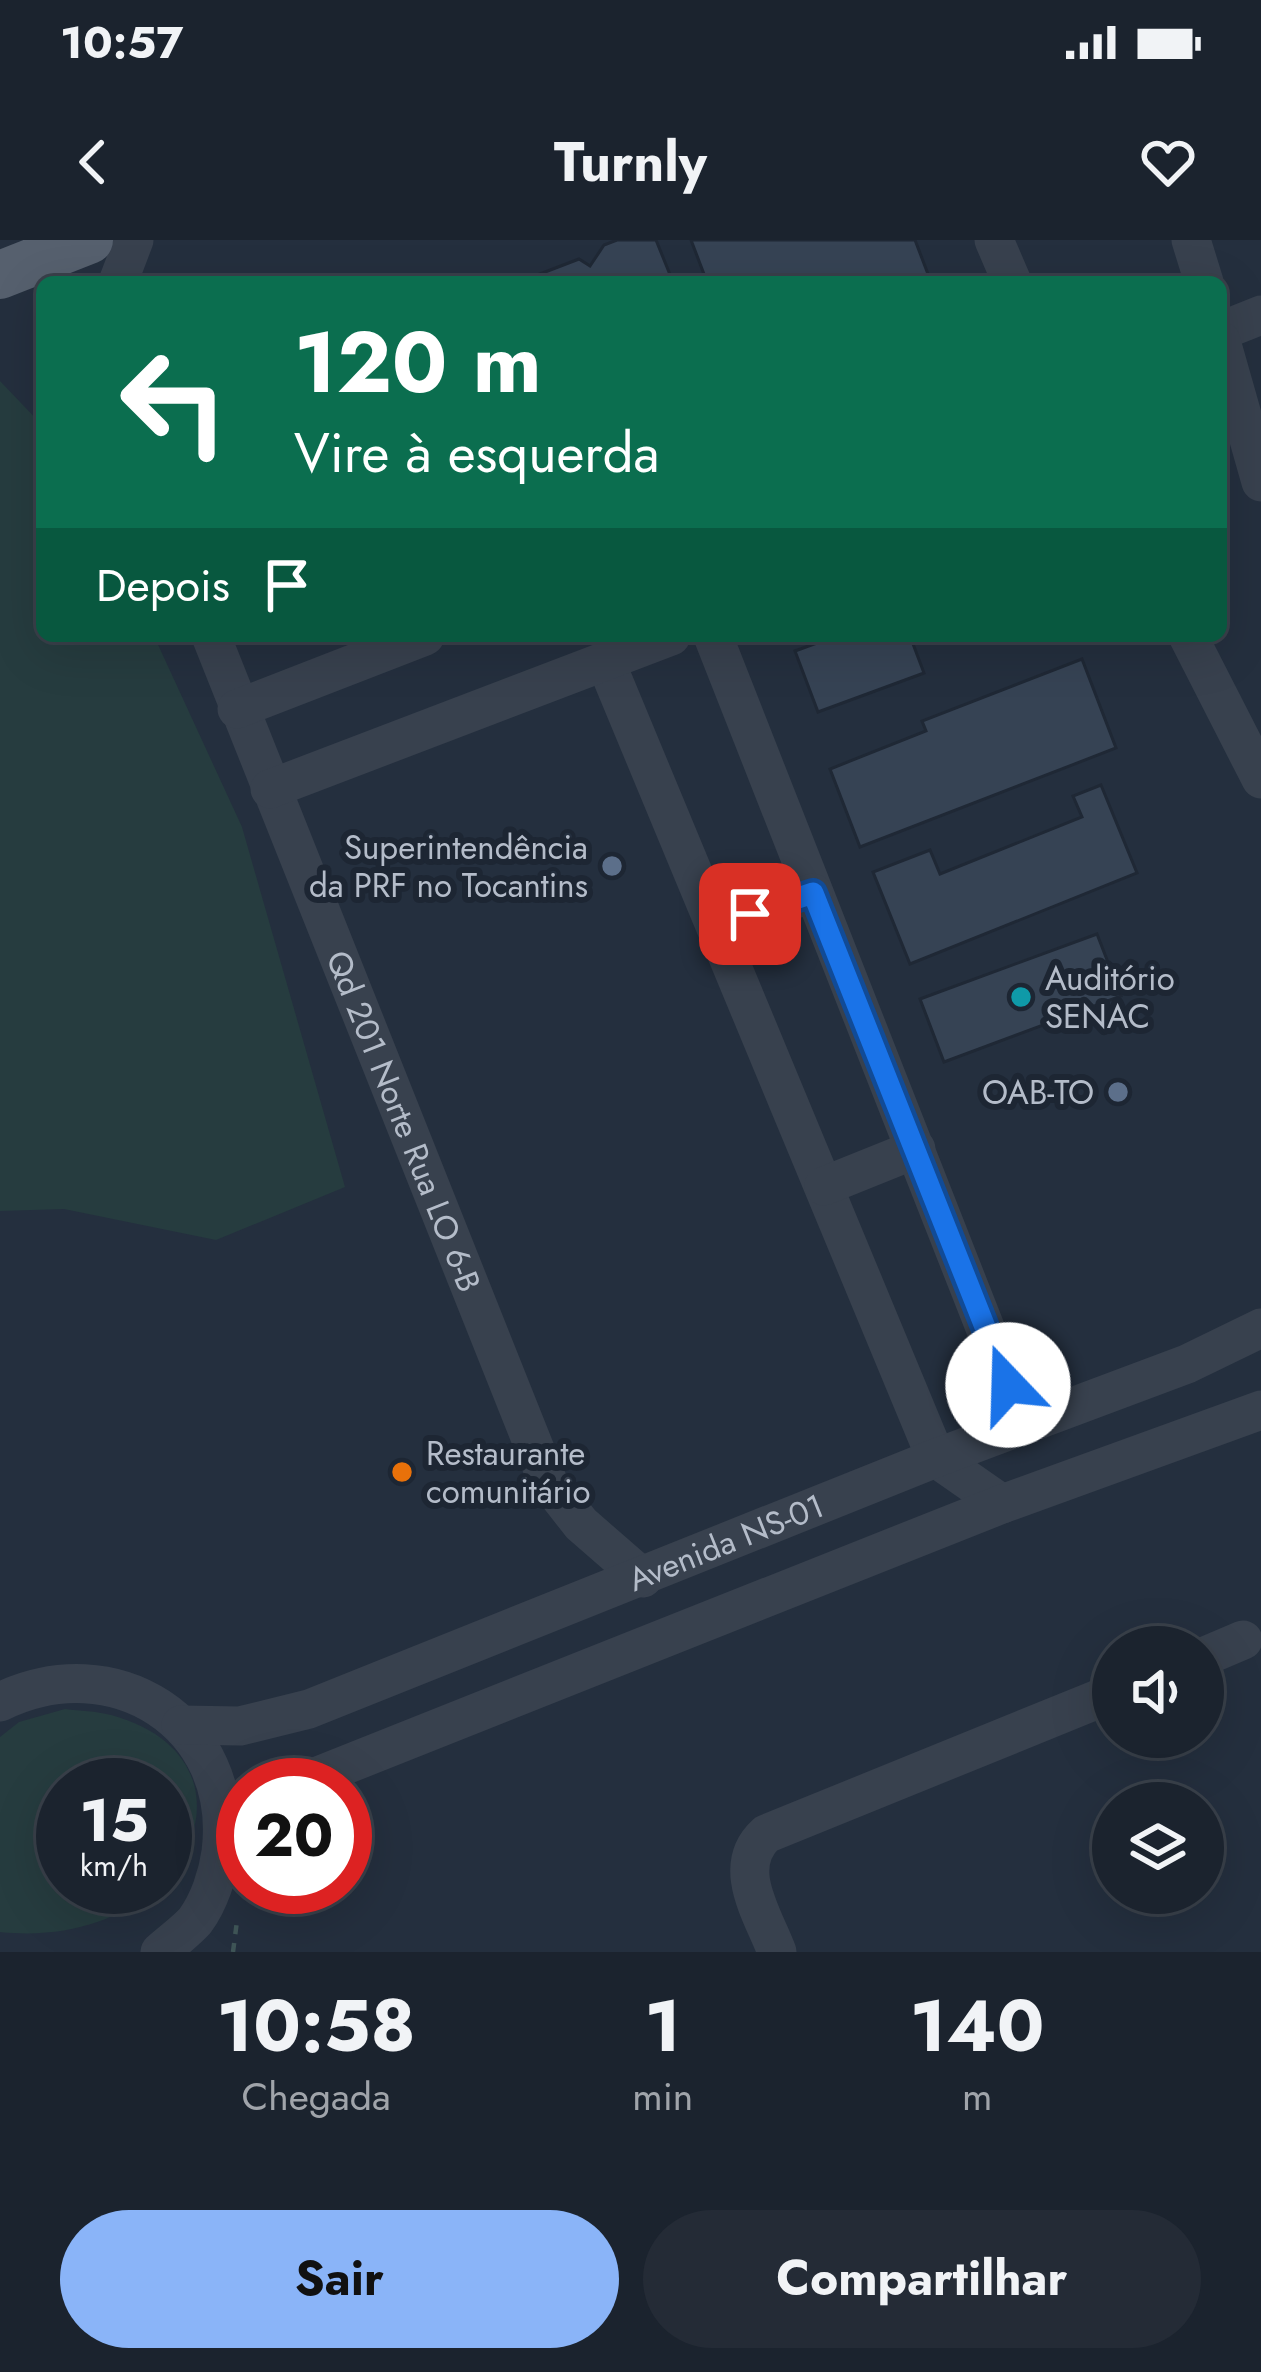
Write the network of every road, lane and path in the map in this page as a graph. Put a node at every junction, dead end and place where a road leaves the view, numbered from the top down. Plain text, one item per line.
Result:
1 (88, 240) edge
2 (134, 240) edge
3 (994, 240) edge
4 (1191, 240) edge
5 (120, 276) edge
6 (1009, 276) edge
7 (1202, 276) edge
8 (18, 277) edge
9 (1261, 316) edge
10 (1227, 329) edge
11 (1227, 362) edge
12 (1261, 482) edge
13 (214, 642) edge
14 (410, 642) edge
15 (657, 642) edge
16 (715, 642) edge
17 (1190, 642) edge
18 (606, 663) junction
19 (237, 709) junction
20 (1261, 779) edge
21 (270, 790) junction
22 (813, 893) junction
23 (718, 925) junction
24 (916, 1149) junction
25 (824, 1186) junction
26 (1261, 1328) edge
27 (1261, 1410) edge
28 (1023, 1424) junction
29 (936, 1458) junction
30 (1002, 1504) junction
31 (643, 1578) junction
32 (1243, 1640) dead end
33 (1224, 1648) edge
34 (0, 1702) edge
35 (1092, 1702) edge
36 (181, 1725) junction
37 (364, 1758) edge
38 (216, 1780) edge
39 (216, 1884) edge
40 (205, 1936) edge
41 (160, 1952) edge
42 (777, 1952) edge

1 - 8 main road
2 - 5 street
3 - 6 street
4 - 7 street
9 - 10 street
11 - 12 street
13 - 19 street, Qd 201 Norte Rua LO 6-B
14 - 19 street
15 - 18 street
16 - 22 street
17 - 20 street
18 - 21 street
18 - 23 street
19 - 21 street, Qd 201 Norte Rua LO 6-B
21 - 31 street, Qd 201 Norte Rua LO 6-B
22 - 23 street
22 - 24 street
23 - 25 street
24 - 25 street
24 - 28 street
25 - 29 street
26 - 28 street, Avenida NS-01
27 - 30 street, Avenida NS-01
28 - 29 street, Avenida NS-01
29 - 30 street
29 - 31 street, Avenida NS-01
30 - 37 street, Avenida NS-01
31 - 36 street, Avenida NS-01
32 - 33 street
34 - 36 street
35 - 42 street
36 - 38 street
39 - 40 street
40 - 41 street

